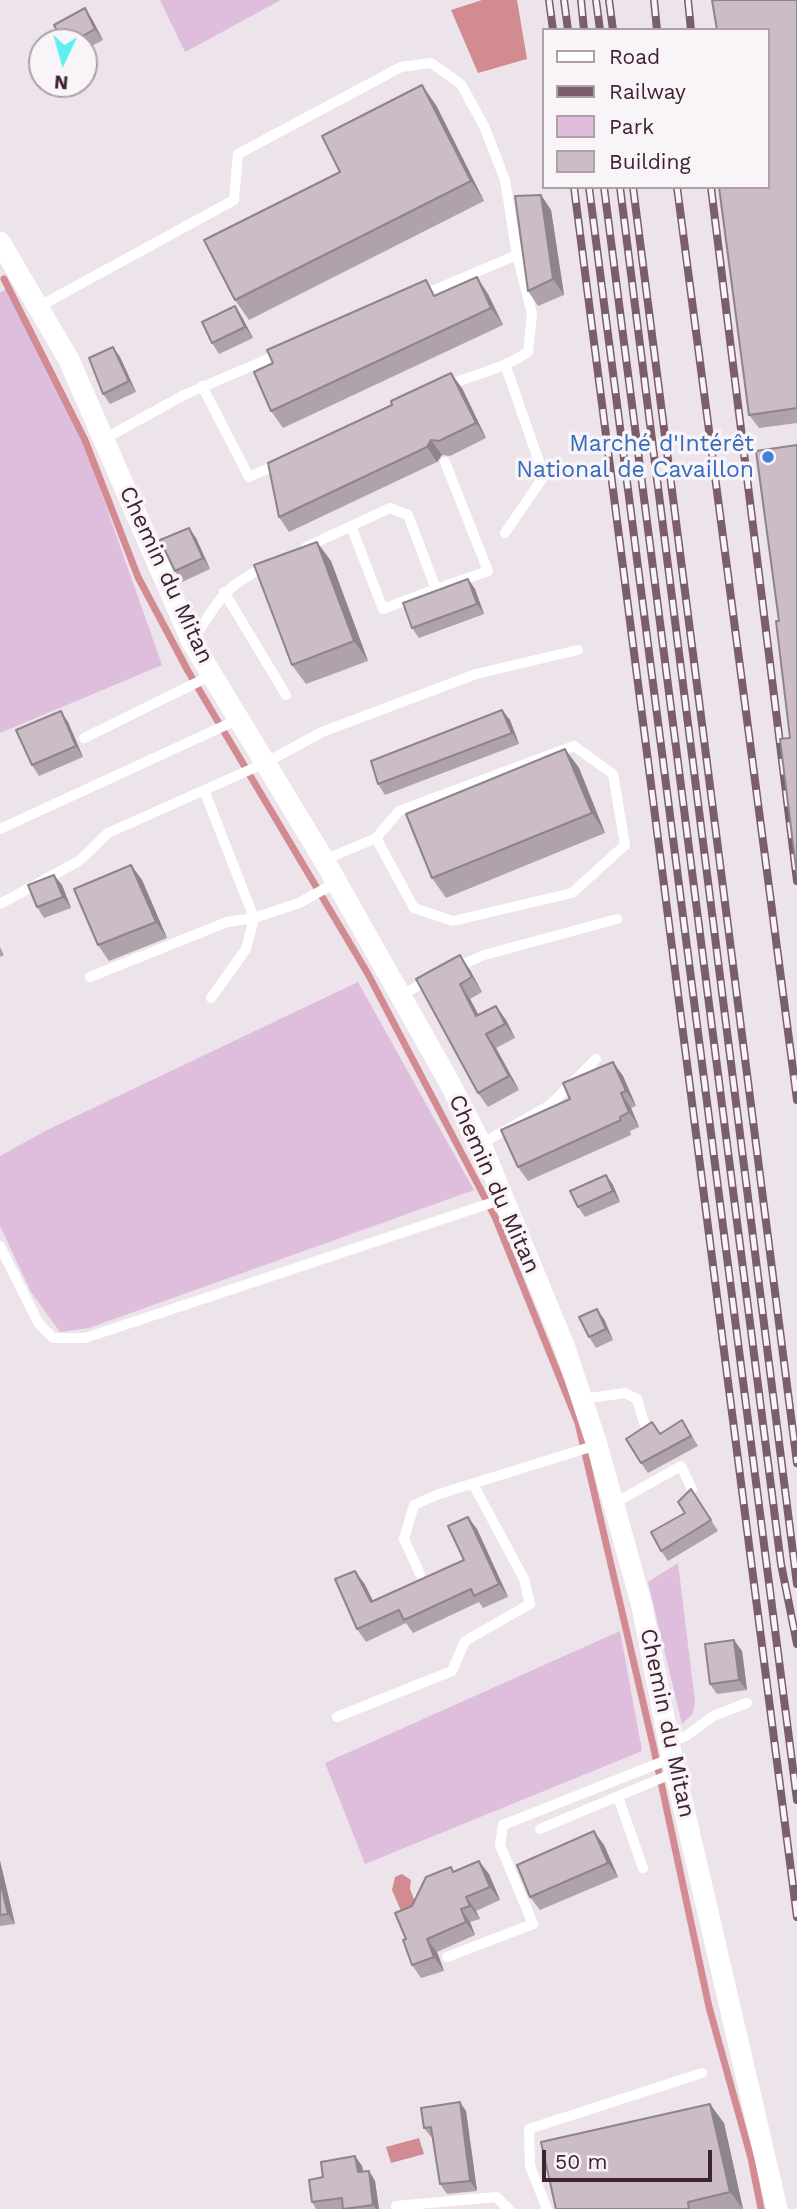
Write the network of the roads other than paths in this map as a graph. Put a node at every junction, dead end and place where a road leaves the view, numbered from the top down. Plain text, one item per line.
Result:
1 (3, 252) edge
2 (517, 255) junction
3 (416, 297) edge
4 (38, 306) junction
5 (290, 349) edge
6 (506, 367) junction
7 (202, 386) junction
8 (430, 394) edge
9 (104, 439) junction
10 (297, 455) edge
11 (445, 462) dead end
12 (351, 526) junction
13 (505, 533) dead end
14 (293, 553) edge
15 (282, 558) edge
16 (436, 589) junction
17 (224, 592) junction
18 (192, 642) junction
19 (578, 650) dead end
20 (212, 676) junction
21 (286, 695) dead end
22 (239, 719) junction
23 (84, 738) dead end
24 (265, 764) junction
25 (204, 790) junction
26 (0, 829) edge
27 (376, 838) junction
28 (324, 860) junction
29 (337, 881) junction
30 (0, 904) edge
31 (254, 918) junction
32 (617, 919) dead end
33 (90, 977) dead end
34 (402, 995) junction
35 (211, 998) dead end
36 (596, 1059) dead end
37 (481, 1144) junction
38 (503, 1199) junction
39 (0, 1246) edge
40 (582, 1399) junction
41 (646, 1429) edge
42 (597, 1445) junction
43 (473, 1484) junction
44 (692, 1489) edge
45 (613, 1504) junction
46 (420, 1574) dead end
47 (747, 1703) dead end
48 (337, 1717) dead end
49 (672, 1757) junction
50 (618, 1797) junction
51 (540, 1829) dead end
52 (643, 1868) dead end
53 (447, 1957) dead end
54 (702, 2073) dead end
55 (396, 2206) dead end
56 (509, 2209) edge
57 (547, 2209) edge
58 (778, 2209) edge

1 - 4 street, Chemin du Mitan
2 - 3 lane
2 - 4 lane
2 - 6 lane
4 - 9 street, Chemin du Mitan
5 - 7 lane
6 - 8 lane
6 - 13 lane
7 - 9 lane
7 - 10 lane
9 - 18 street, Chemin du Mitan
11 - 16 lane
12 - 14 lane
12 - 16 lane
12 - 16 lane
15 - 17 lane
17 - 18 lane
17 - 21 lane
18 - 20 street, Chemin du Mitan
19 - 24 lane
20 - 22 street, Chemin du Mitan
20 - 23 lane
22 - 24 street, Chemin du Mitan
22 - 26 lane
24 - 25 lane
24 - 28 street, Chemin du Mitan
25 - 30 lane
25 - 31 lane
27 - 27 lane
27 - 28 lane
28 - 29 street, Chemin du Mitan
29 - 31 lane
29 - 34 street, Chemin du Mitan
31 - 33 lane
31 - 35 lane
32 - 34 lane
34 - 37 street, Chemin du Mitan
36 - 37 lane
37 - 38 street, Chemin du Mitan
38 - 39 lane
38 - 40 street, Chemin du Mitan
40 - 41 lane
40 - 42 street, Chemin du Mitan
42 - 43 lane
42 - 45 street, Chemin du Mitan
43 - 46 lane
43 - 48 lane
44 - 45 lane
45 - 49 street, Chemin du Mitan
47 - 49 lane
49 - 50 lane
49 - 53 lane
49 - 58 street, Chemin du Mitan
50 - 51 lane
50 - 52 lane
54 - 57 lane
55 - 56 lane

